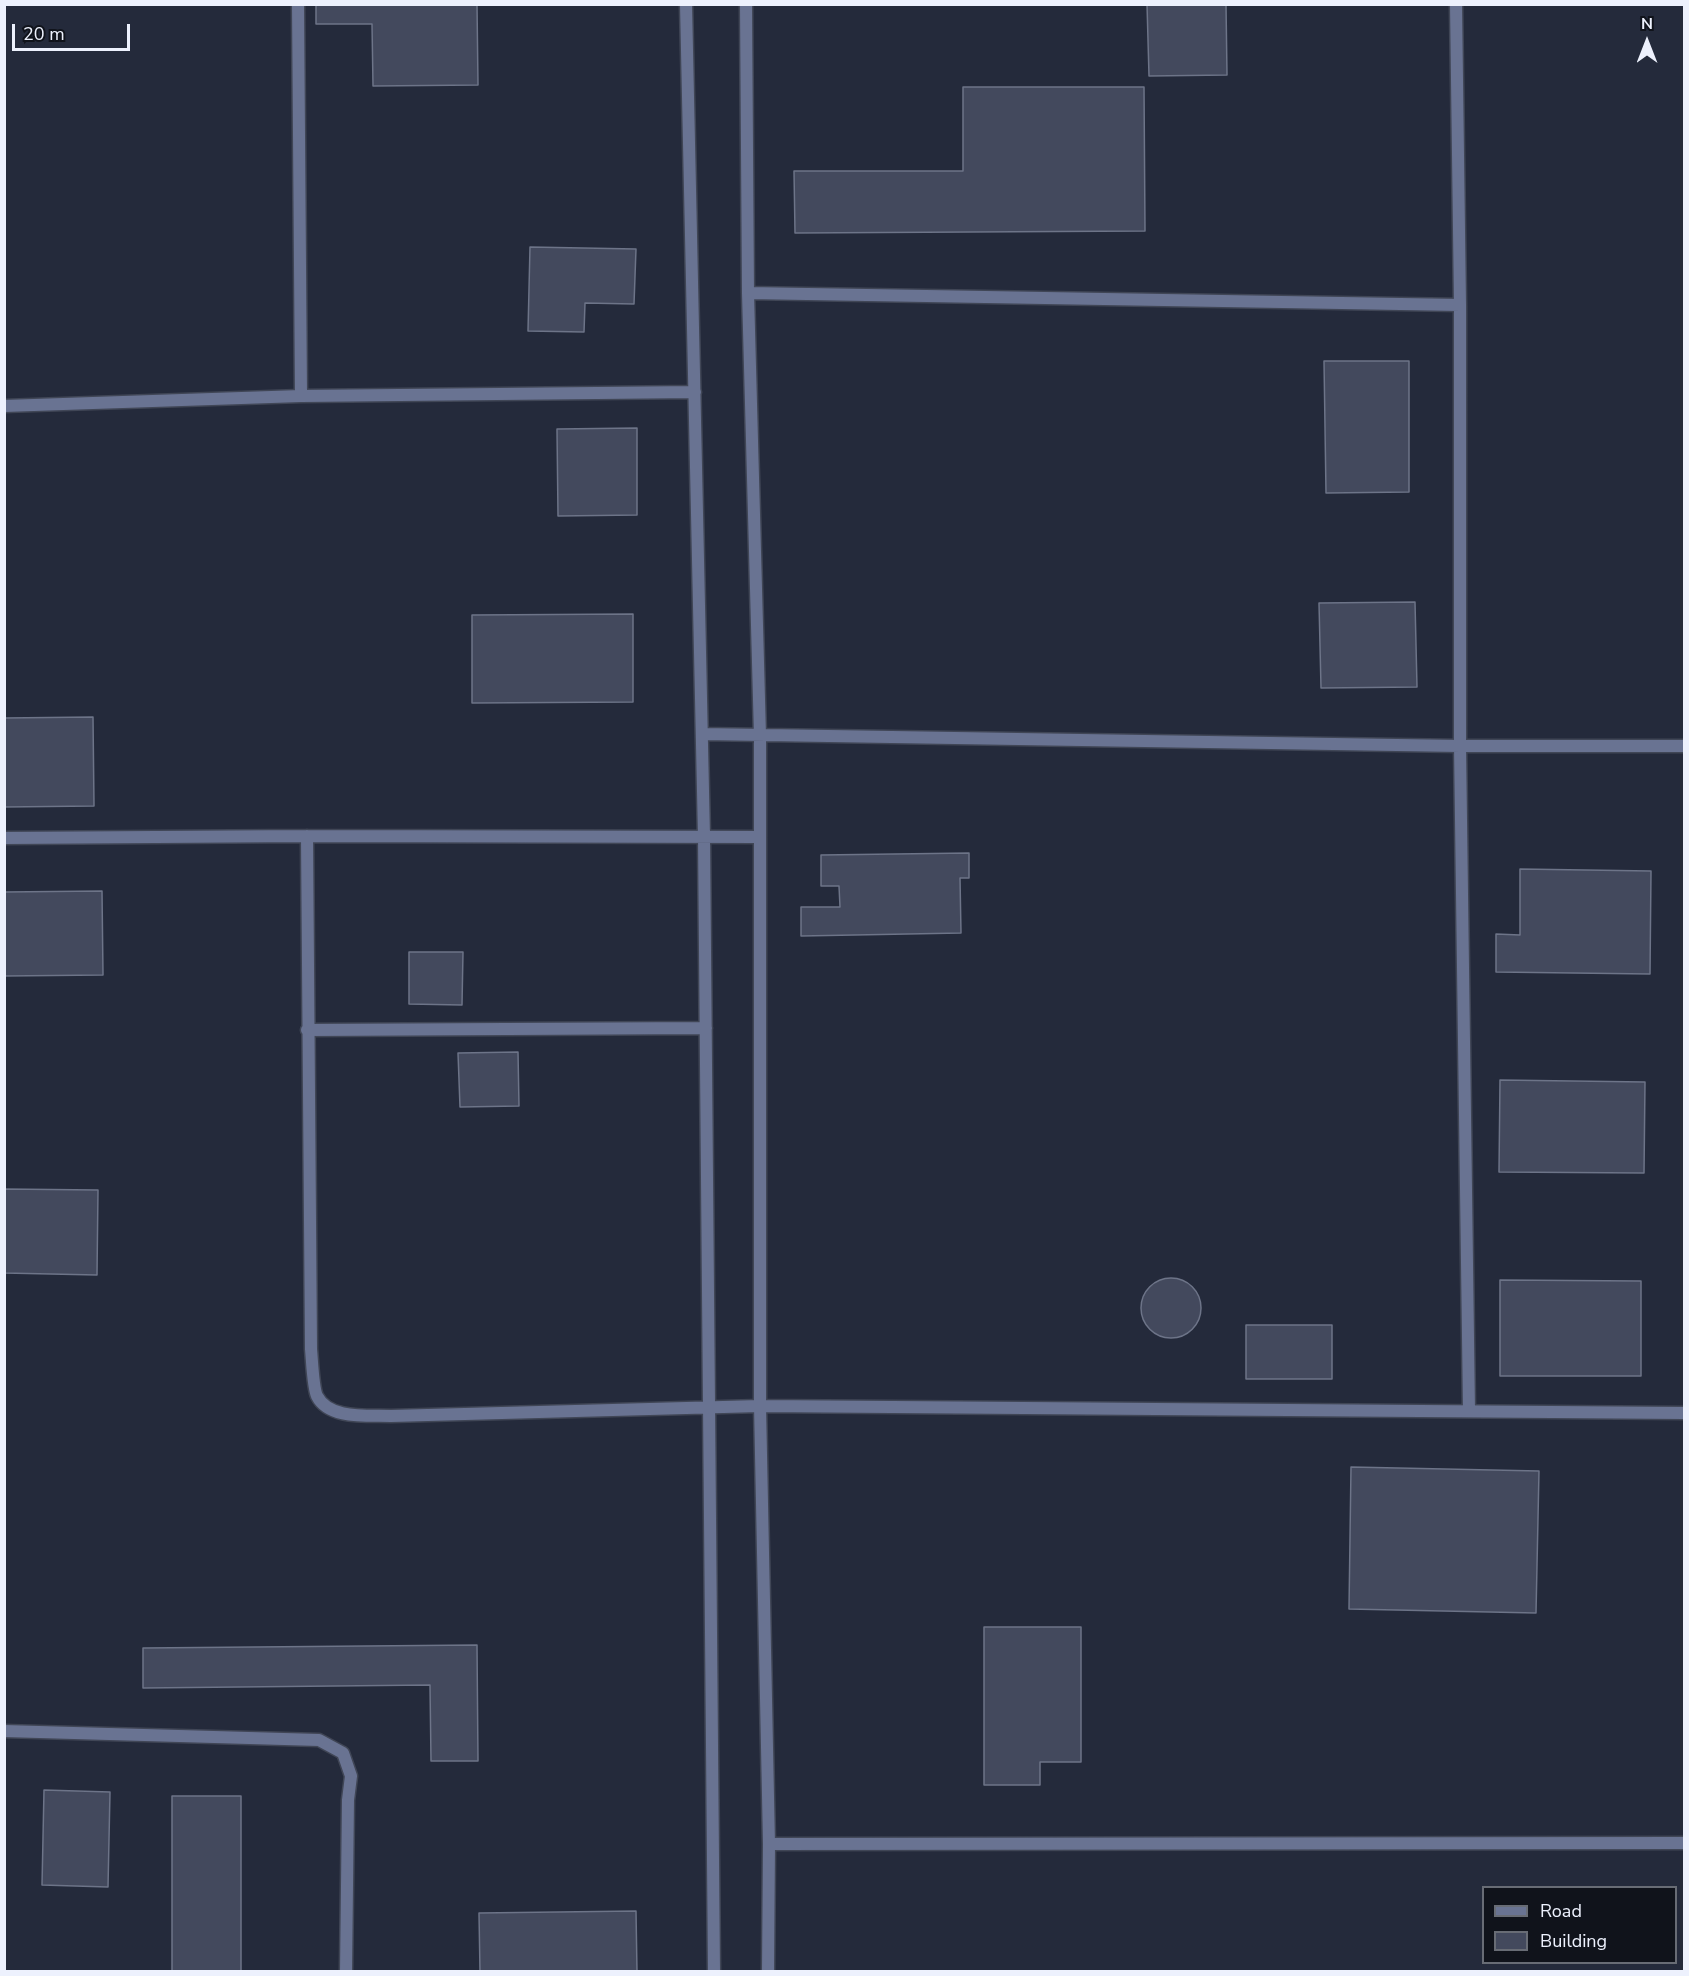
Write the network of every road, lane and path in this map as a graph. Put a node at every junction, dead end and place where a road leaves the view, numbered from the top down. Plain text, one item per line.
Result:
1 (298, 4) edge
2 (687, 4) edge
3 (746, 4) edge
4 (1456, 4) edge
5 (748, 293) junction
6 (1460, 304) junction
7 (695, 392) junction
8 (301, 396) junction
9 (4, 406) edge
10 (702, 734) junction
11 (760, 736) junction
12 (1460, 746) junction
13 (1684, 746) edge
14 (307, 836) junction
15 (704, 837) junction
16 (760, 837) junction
17 (4, 838) edge
18 (706, 1028) junction
19 (307, 1030) junction
20 (760, 1406) junction
21 (710, 1408) junction
22 (1469, 1410) junction
23 (1684, 1413) edge
24 (4, 1731) edge
25 (1684, 1843) edge
26 (769, 1844) junction
27 (346, 1971) edge
28 (714, 1971) edge
29 (768, 1971) edge

1 - 8 street
2 - 7 street
3 - 5 street
4 - 6 street
5 - 6 street
5 - 11 street
6 - 12 street
7 - 8 street
7 - 10 street
8 - 9 street
10 - 11 street
10 - 15 street
11 - 12 street
11 - 16 street
12 - 13 street
12 - 22 street
14 - 15 street
14 - 17 street
14 - 19 street
15 - 16 street
15 - 18 street
16 - 20 street
18 - 19 street
18 - 21 street
19 - 21 street
20 - 21 street
20 - 22 street
20 - 26 street
21 - 28 street
22 - 23 street
24 - 27 street
25 - 26 street
26 - 29 street

